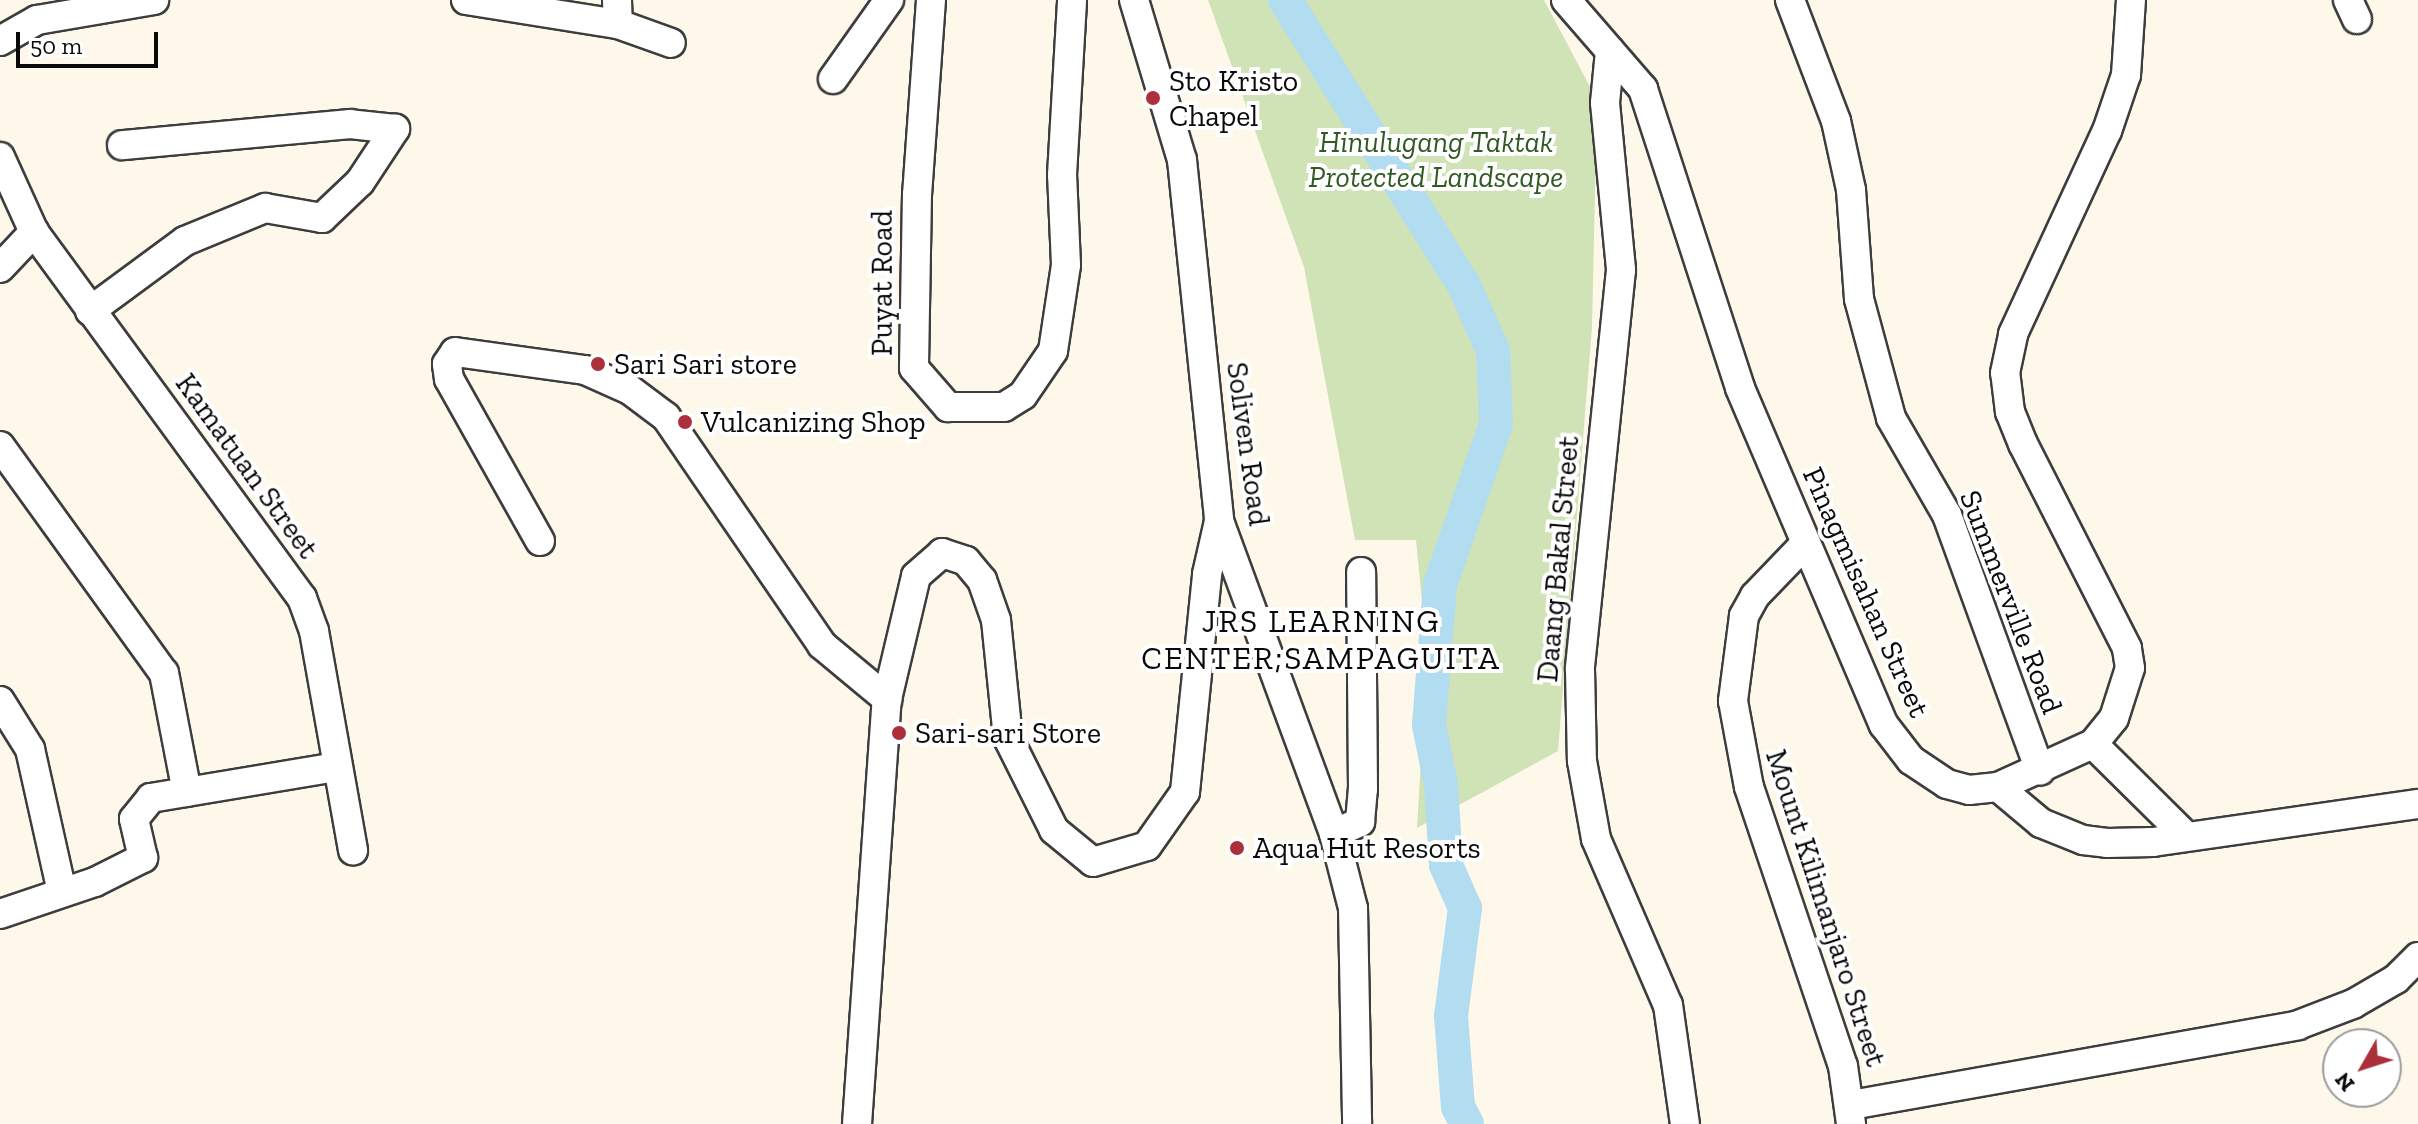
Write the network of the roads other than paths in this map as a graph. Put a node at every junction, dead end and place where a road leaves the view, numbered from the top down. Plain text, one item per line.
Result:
1 (154, 0) edge
2 (466, 0) edge
3 (889, 0) edge
4 (931, 0) edge
5 (1072, 0) edge
6 (1134, 0) edge
7 (1566, 0) edge
8 (1790, 0) edge
9 (2131, 0) edge
10 (37, 10) edge
11 (618, 12) edge
12 (0, 41) edge
13 (671, 43) dead end
14 (1610, 51) junction
15 (833, 79) dead end
16 (122, 145) dead end
17 (0, 157) edge
18 (34, 232) junction
19 (0, 268) edge
20 (90, 311) junction
21 (0, 446) edge
22 (1219, 521) junction
23 (540, 541) dead end
24 (1804, 545) junction
25 (1361, 572) dead end
26 (887, 699) junction
27 (0, 701) edge
28 (2093, 744) junction
29 (337, 767) junction
30 (2040, 771) junction
31 (1998, 787) junction
32 (187, 792) junction
33 (2418, 804) edge
34 (1334, 834) junction
35 (2186, 836) junction
36 (353, 851) dead end
37 (62, 892) junction
38 (0, 914) edge
39 (2418, 957) edge
40 (1851, 1115) edge
41 (857, 1124) edge
42 (1357, 1124) edge
43 (1685, 1124) edge

1 - 10 street
2 - 11 street
3 - 15 street
4 - 5 street, Puyat Road
6 - 22 street, Soliven Road
7 - 14 street
8 - 30 street, Summerville Road
9 - 28 street, Pinagmisahan Street
10 - 12 street
11 - 13 street
14 - 24 street, Pinagmisahan Street
14 - 43 street, Daang Bakal Street
16 - 20 street
17 - 18 street, Kamatuan Street
18 - 19 street
18 - 20 street, Kamatuan Street
20 - 29 street, Kamatuan Street
21 - 32 street
22 - 26 street
22 - 34 street, Soliven Road
23 - 26 street
24 - 31 street, Pinagmisahan Street
24 - 40 street, Mount Kilimanjaro Street
25 - 34 street
26 - 41 street
27 - 37 street
28 - 30 street, Pinagmisahan Street
28 - 35 street
29 - 32 street
29 - 36 street, Kamatuan Street
30 - 31 street, Pinagmisahan Street
31 - 35 street
32 - 37 street
33 - 35 street
34 - 42 street, Soliven Road
37 - 38 street
39 - 40 street

